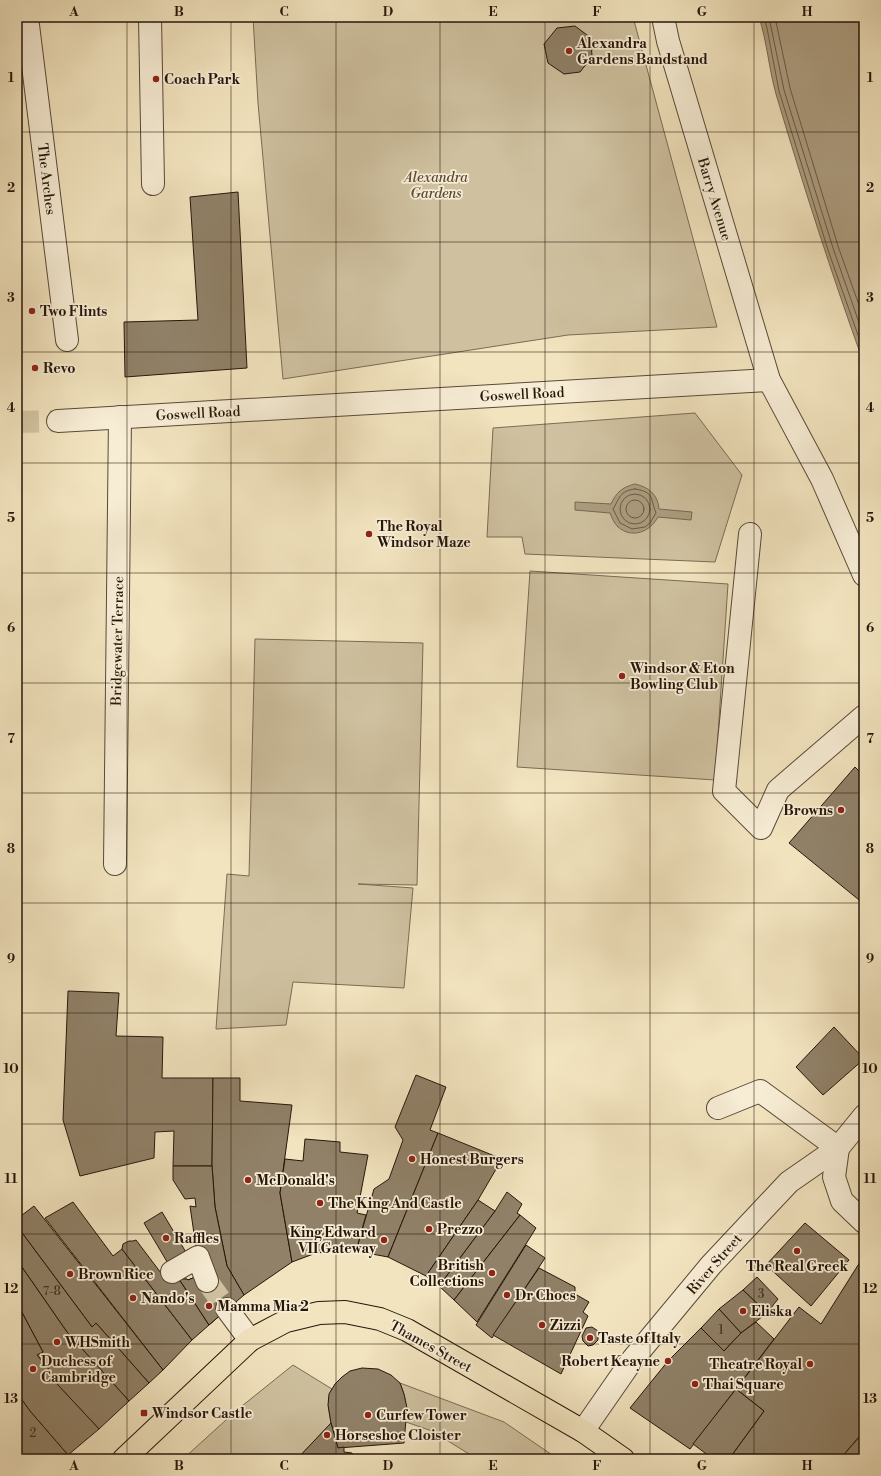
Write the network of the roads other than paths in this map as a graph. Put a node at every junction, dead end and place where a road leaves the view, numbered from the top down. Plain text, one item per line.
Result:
1 (26, 17) edge
2 (150, 17) edge
3 (663, 17) edge
4 (153, 184) dead end
5 (68, 340) dead end
6 (769, 380) junction
7 (120, 417) junction
8 (58, 421) tunnel mouth
9 (750, 534) dead end
10 (864, 575) edge
11 (864, 716) edge
12 (115, 864) dead end
13 (718, 1108) dead end
14 (864, 1116) edge
15 (838, 1148) junction
16 (864, 1222) edge
17 (172, 1272) dead end
18 (207, 1281) tunnel mouth
19 (227, 1309) tunnel mouth
20 (250, 1340) junction
21 (583, 1431) junction
22 (124, 1459) edge
23 (623, 1459) edge

1 - 5 street, The Arches
2 - 4 street
3 - 6 street, Barry Avenue
6 - 7 street, Goswell Road
6 - 10 street
7 - 8 street, Goswell Road
7 - 12 street, Bridgewater Terrace
9 - 11 street
13 - 15 street
14 - 15 street, River Street
15 - 16 street
15 - 21 street, River Street
17 - 18 street
19 - 20 street
20 - 21 main road, Thames Street
20 - 22 main road, Thames Street
21 - 23 main road, Thames Street

